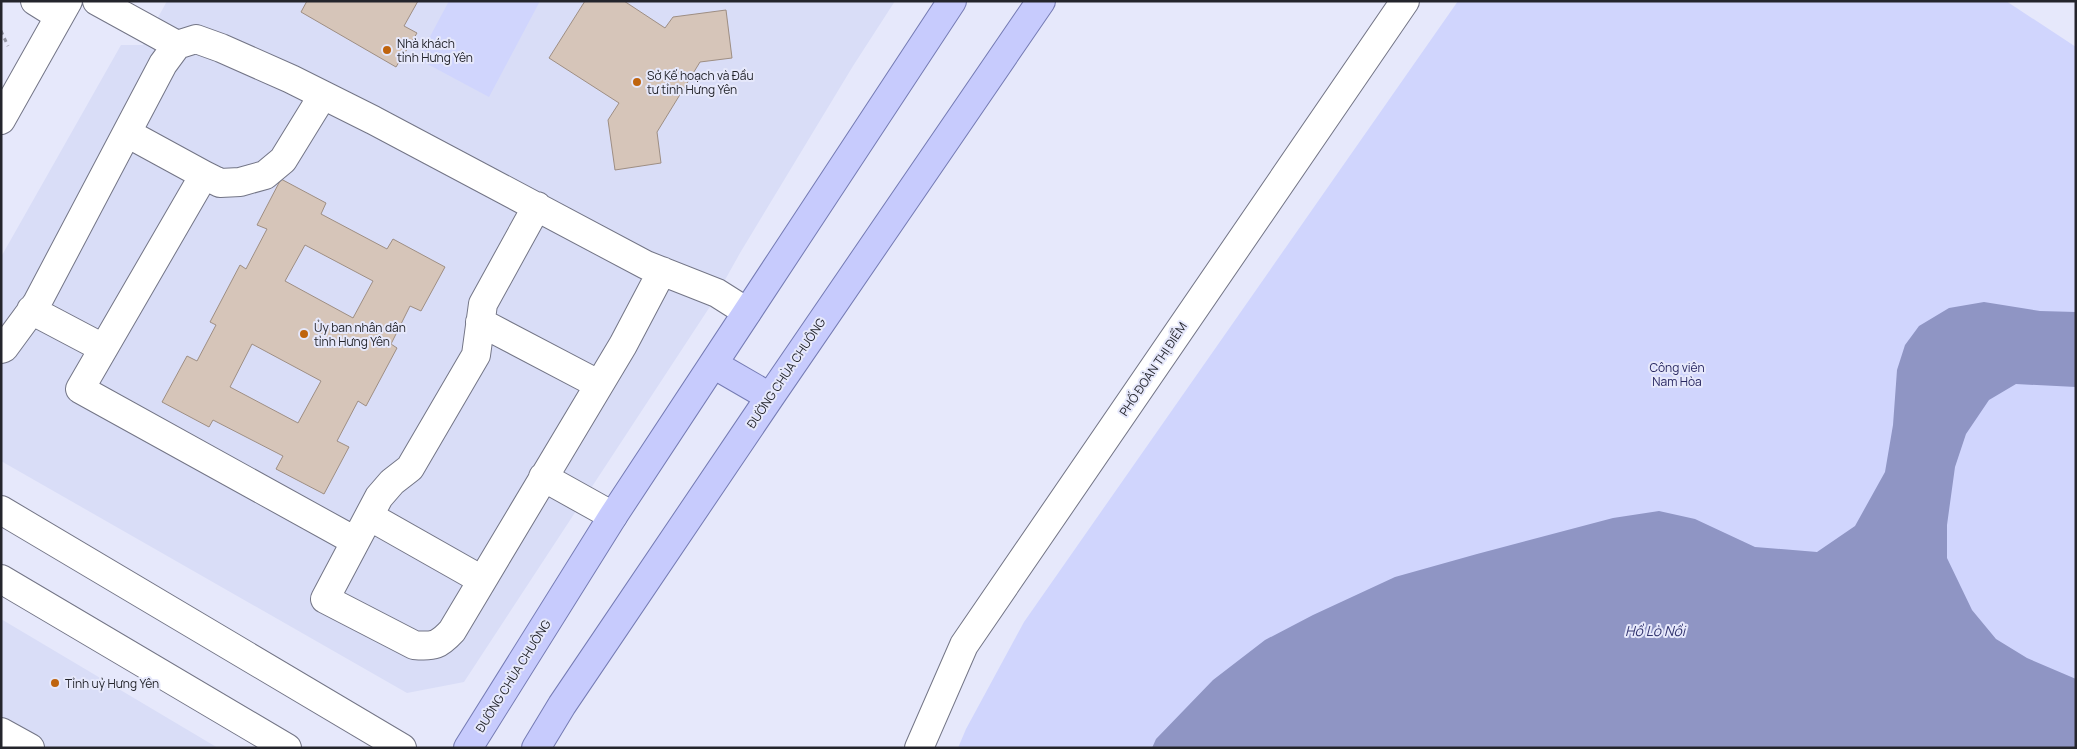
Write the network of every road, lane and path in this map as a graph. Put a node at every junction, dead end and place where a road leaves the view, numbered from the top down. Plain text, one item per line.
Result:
1 (35, 1) edge
2 (97, 1) edge
3 (952, 1) edge
4 (1040, 1) edge
5 (1405, 1) edge
6 (64, 8) edge
7 (177, 45) junction
8 (323, 95) junction
9 (1, 120) edge
10 (127, 133) junction
11 (204, 174) junction
12 (537, 206) junction
13 (662, 271) junction
14 (31, 310) junction
15 (747, 312) junction
16 (480, 322) junction
17 (103, 348) junction
18 (1, 349) edge
19 (714, 364) junction
20 (598, 384) junction
21 (770, 396) junction
22 (543, 477) junction
23 (1, 510) edge
24 (369, 516) junction
25 (613, 516) junction
26 (354, 541) junction
27 (1, 579) edge
28 (482, 580) junction
29 (1, 732) edge
30 (30, 748) edge
31 (287, 748) edge
32 (402, 748) edge
33 (468, 748) edge
34 (536, 748) edge
35 (919, 748) edge

1 - 6 street
2 - 7 street
3 - 15 main road, ĐƯỜNG CHÙA CHUÔNG
4 - 21 main road, ĐƯỜNG CHÙA CHUÔNG
5 - 35 street, PHỐ ĐOÀN THỊ ĐIỂM
6 - 9 street
7 - 8 street
7 - 10 street
8 - 11 street
8 - 12 street
10 - 11 street
10 - 14 street
11 - 17 street
12 - 13 street
12 - 16 street
13 - 15 street
13 - 20 street
14 - 17 street
14 - 18 street
15 - 19 main road, ĐƯỜNG CHÙA CHUÔNG
16 - 20 street
16 - 24 street
17 - 26 street
19 - 21 main road
19 - 25 main road, ĐƯỜNG CHÙA CHUÔNG
20 - 22 street
21 - 34 main road, ĐƯỜNG CHÙA CHUÔNG
22 - 25 street
22 - 28 street
23 - 32 street
24 - 26 street
24 - 28 street
25 - 33 main road, ĐƯỜNG CHÙA CHUÔNG
26 - 28 street
27 - 31 street
29 - 30 street

